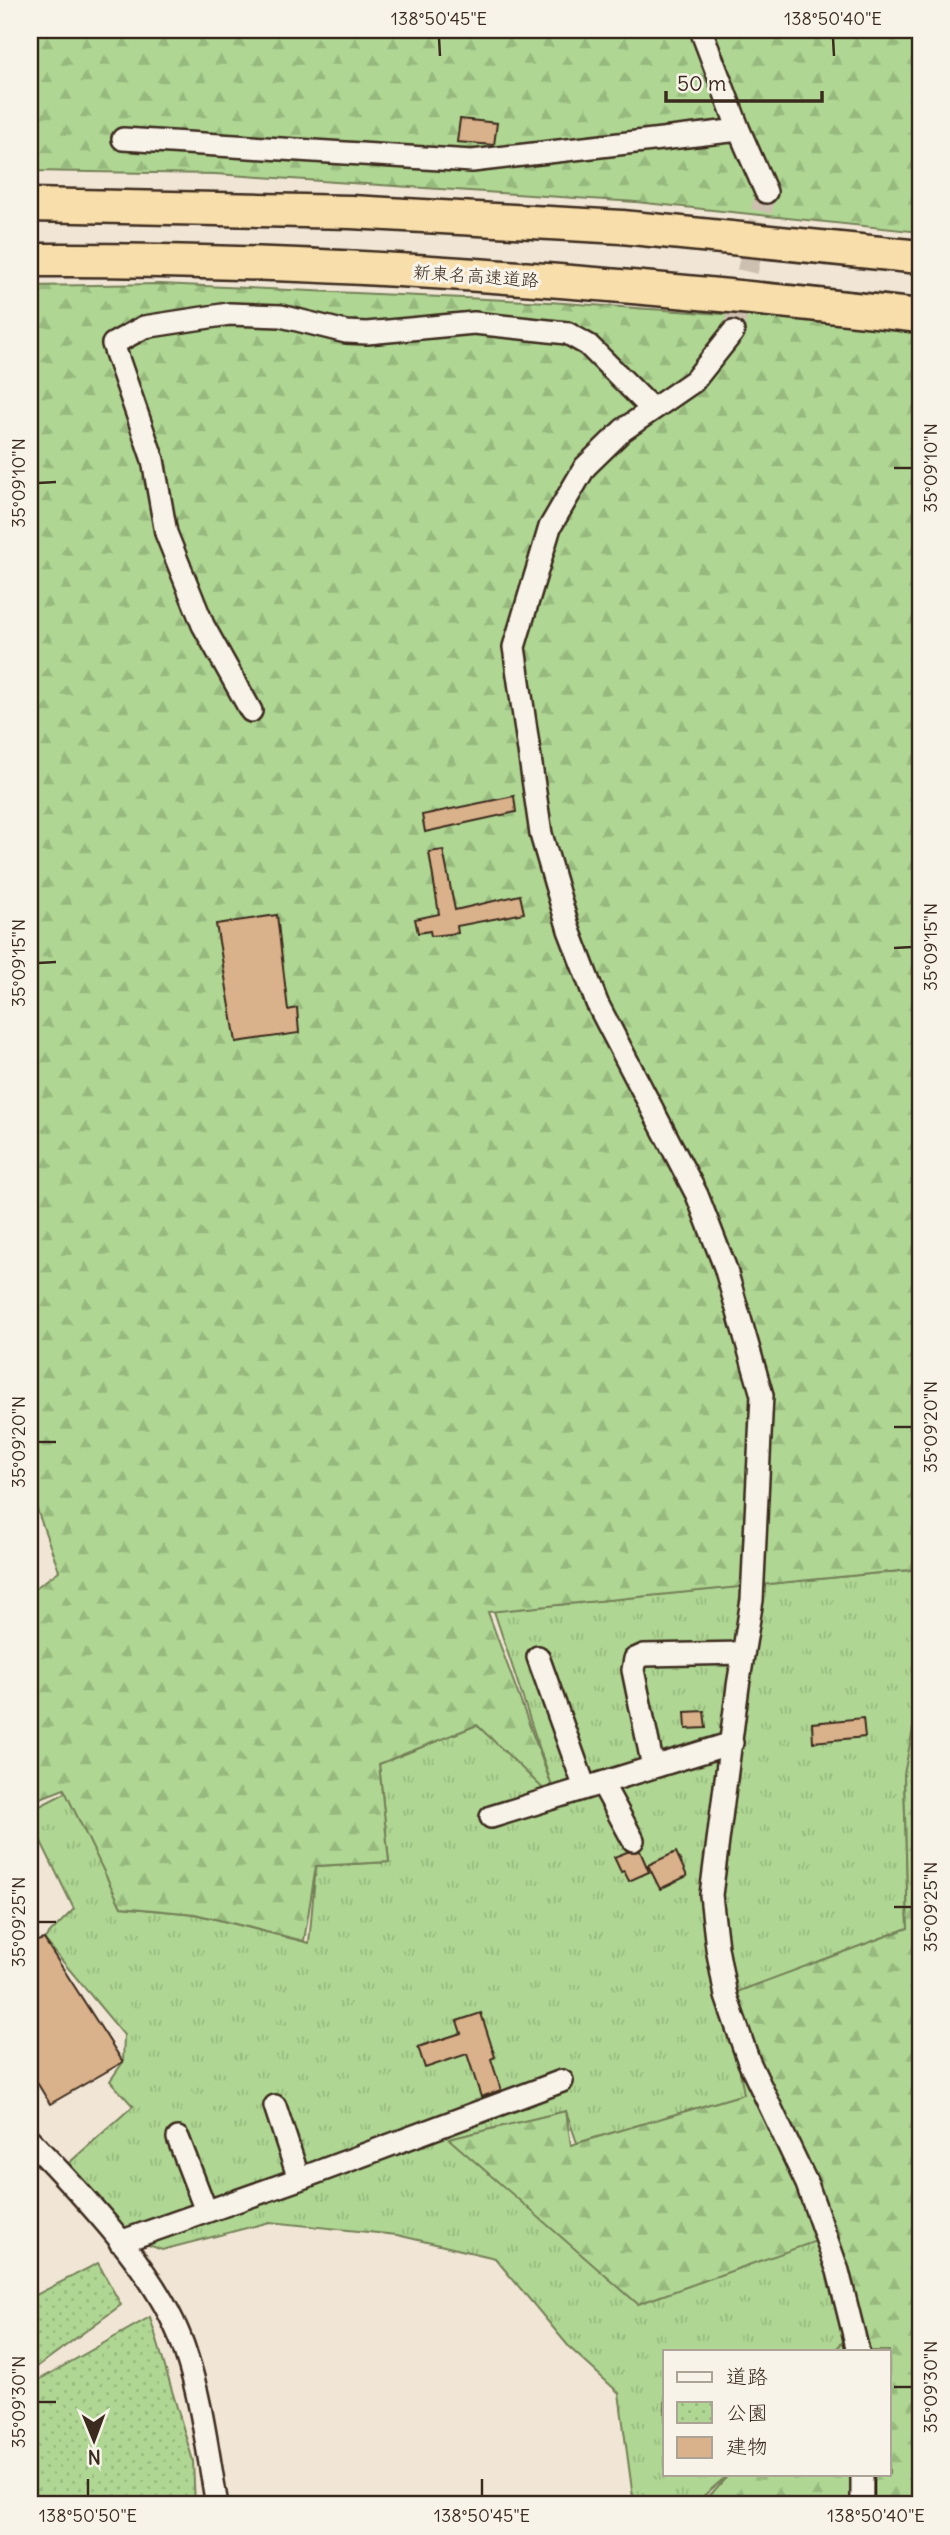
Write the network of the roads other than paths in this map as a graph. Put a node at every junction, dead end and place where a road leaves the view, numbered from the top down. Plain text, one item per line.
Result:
1 (701, 30) edge
2 (739, 130) junction
3 (123, 139) dead end
4 (766, 192) tunnel mouth
5 (30, 205) edge
6 (920, 257) edge
7 (30, 260) edge
8 (920, 316) edge
9 (733, 332) tunnel mouth
10 (652, 409) junction
11 (251, 711) dead end
12 (743, 1653) junction
13 (538, 1657) dead end
14 (732, 1743) junction
15 (653, 1767) junction
16 (593, 1786) junction
17 (491, 1817) dead end
18 (634, 1840) dead end
19 (562, 2081) dead end
20 (275, 2106) dead end
21 (178, 2138) dead end
22 (30, 2140) edge
23 (299, 2179) junction
24 (206, 2211) junction
25 (120, 2242) junction
26 (858, 2350) edge
27 (862, 2476) edge
28 (217, 2505) edge
29 (862, 2505) edge

1 - 2 street
2 - 3 street
2 - 4 street
5 - 6 highway
7 - 8 highway, 新東名高速道路
9 - 10 street
10 - 11 street
10 - 12 street
12 - 14 street
12 - 15 street
13 - 16 street
14 - 15 street
14 - 26 street
15 - 16 street
16 - 17 street
16 - 18 street
19 - 23 street
20 - 23 street
21 - 24 street
22 - 25 street
23 - 24 street
24 - 25 street
25 - 28 street
27 - 29 street

